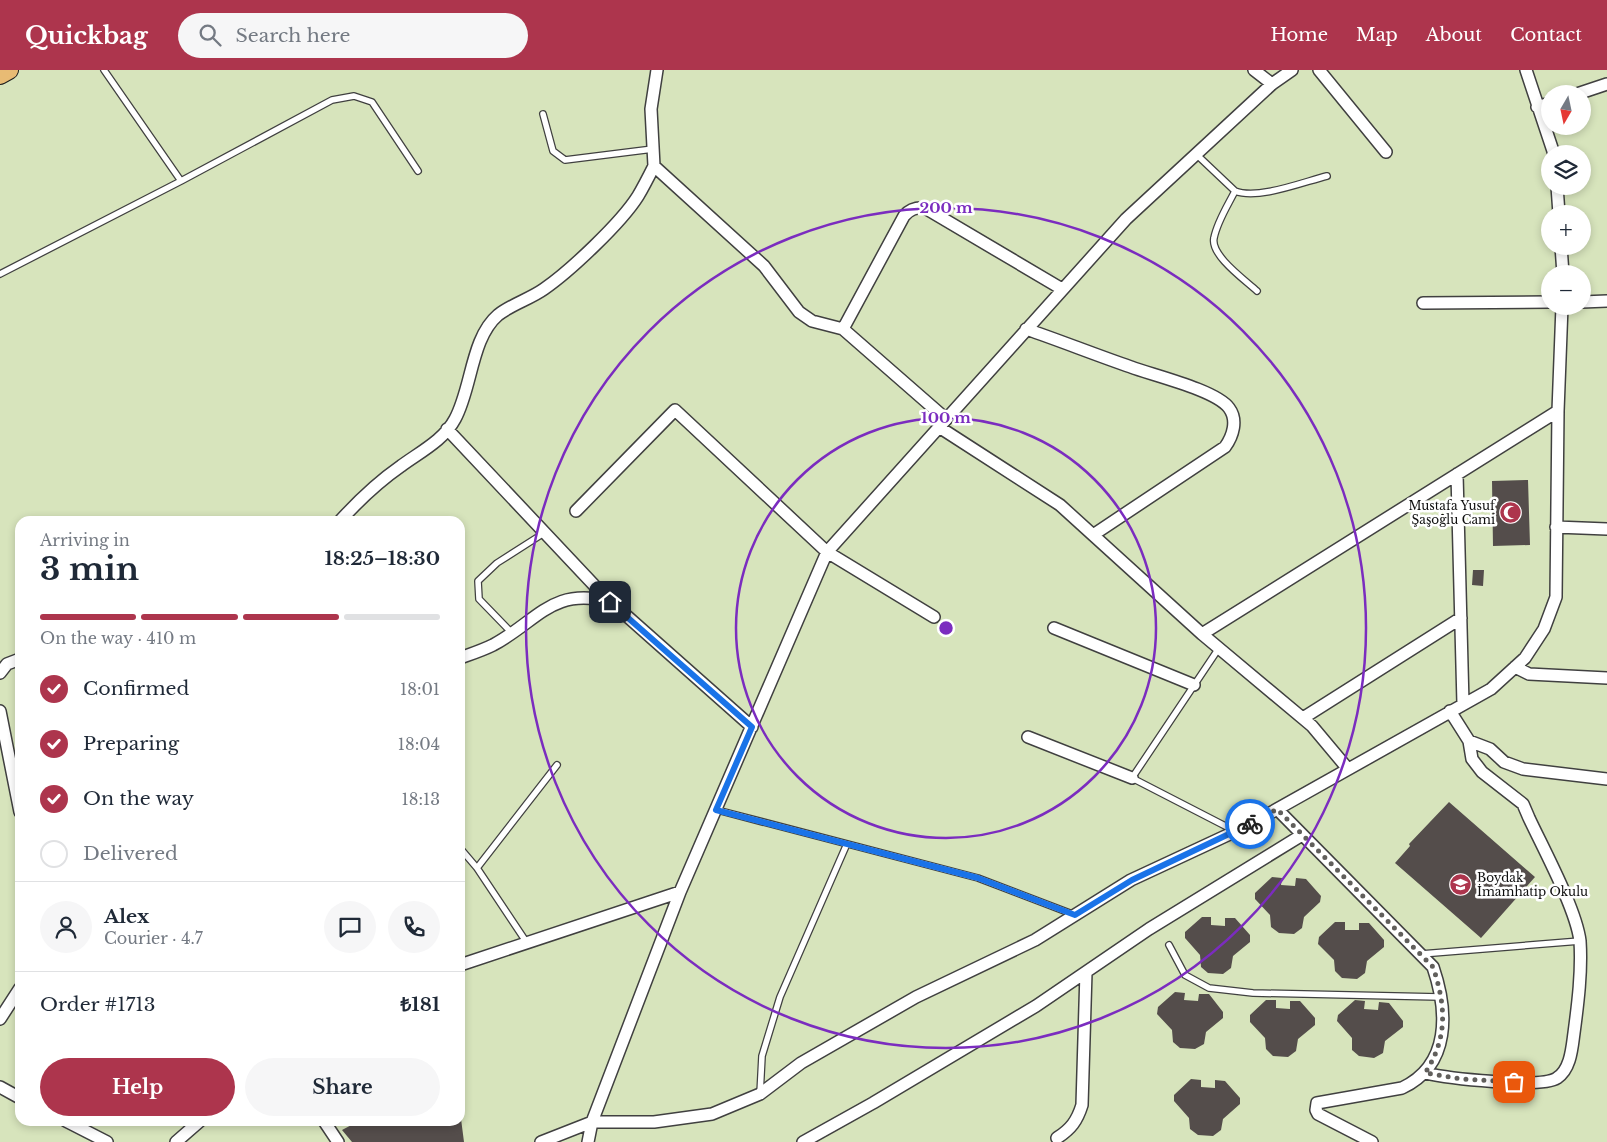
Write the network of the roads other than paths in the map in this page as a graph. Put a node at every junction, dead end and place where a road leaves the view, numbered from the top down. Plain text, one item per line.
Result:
1 (9, 70) edge
2 (104, 70) edge
3 (657, 70) edge
4 (1254, 70) edge
5 (1292, 70) edge
6 (1319, 70) edge
7 (1526, 70) edge
8 (0, 75) edge
9 (1272, 84) junction
10 (1607, 84) edge
11 (1591, 89) edge
12 (1541, 106) edge
13 (1537, 107) junction
14 (544, 114) dead end
15 (1551, 145) edge
16 (653, 149) junction
17 (1386, 152) dead end
18 (1197, 155) junction
19 (654, 166) junction
20 (418, 171) dead end
21 (1327, 176) dead end
22 (180, 181) junction
23 (1235, 191) junction
24 (0, 274) edge
25 (1062, 289) junction
26 (1256, 291) dead end
27 (1607, 301) edge
28 (1541, 302) edge
29 (1591, 302) edge
30 (1423, 304) dead end
31 (1562, 315) edge
32 (843, 328) junction
33 (1026, 328) junction
34 (1558, 411) junction
35 (943, 423) junction
36 (447, 429) junction
37 (1457, 474) junction
38 (576, 511) dead end
39 (345, 516) edge
40 (1556, 527) junction
41 (1607, 528) edge
42 (544, 533) junction
43 (1093, 535) junction
44 (827, 552) junction
45 (610, 602) junction
46 (934, 617) dead end
47 (1461, 618) junction
48 (1054, 628) dead end
49 (511, 632) junction
50 (1202, 634) junction
51 (1219, 648) junction
52 (465, 656) edge
53 (15, 661) edge
54 (1515, 667) junction
55 (0, 673) edge
56 (1607, 678) edge
57 (1194, 685) junction
58 (1463, 704) junction
59 (0, 711) edge
60 (1450, 711) junction
61 (1303, 718) junction
62 (752, 727) junction
63 (1028, 737) dead end
64 (1469, 741) junction
65 (556, 765) dead end
66 (1348, 769) junction
67 (1132, 778) junction
68 (1607, 779) edge
69 (15, 787) edge
70 (1277, 809) junction
71 (716, 810) junction
72 (1235, 831) junction
73 (1302, 835) junction
74 (846, 846) junction
75 (465, 854) edge
76 (477, 868) junction
77 (680, 892) junction
78 (1075, 915) junction
79 (1580, 941) junction
80 (528, 945) junction
81 (1169, 945) dead end
82 (1421, 954) junction
83 (465, 964) edge
84 (1086, 972) junction
85 (15, 996) edge
86 (1442, 997) junction
87 (0, 1019) edge
88 (1425, 1073) junction
89 (0, 1087) edge
90 (760, 1094) junction
91 (15, 1095) edge
92 (592, 1122) junction
93 (76, 1126) edge
94 (194, 1126) edge
95 (327, 1126) edge
96 (1057, 1138) dead end
97 (107, 1142) edge
98 (176, 1142) edge
99 (338, 1142) edge
100 (541, 1142) edge
101 (588, 1142) edge
102 (802, 1142) edge
103 (1372, 1142) edge

1 - 8 main road
2 - 22 lane
3 - 16 street
4 - 9 street
5 - 9 street
6 - 17 street
7 - 13 street
9 - 18 street
10 - 11 street
12 - 13 street
13 - 15 street
14 - 16 lane
16 - 19 street
18 - 23 lane
18 - 25 street
19 - 32 street
19 - 36 street
20 - 22 lane
21 - 23 lane
22 - 24 lane
23 - 26 lane
25 - 32 street
25 - 33 street
27 - 29 street
28 - 30 street
31 - 34 street
32 - 35 street
33 - 35 street
33 - 43 street
34 - 37 street
34 - 40 street
35 - 43 street
35 - 44 street
36 - 39 street
36 - 42 street
37 - 47 street
37 - 50 street
38 - 44 street
40 - 41 street
40 - 54 street
42 - 45 street
42 - 49 lane
43 - 50 street
44 - 46 street
44 - 62 street
45 - 49 street
45 - 62 street
47 - 58 street
47 - 61 street
48 - 57 street
49 - 52 street
50 - 51 street
51 - 57 lane
51 - 61 street
53 - 55 street
54 - 56 street
54 - 58 street
57 - 67 lane
58 - 60 street
59 - 69 street
60 - 64 street
60 - 66 street
61 - 66 street
62 - 71 street
63 - 67 street
64 - 68 street
64 - 79 street
65 - 76 lane
66 - 70 street
67 - 72 lane
70 - 72 street
70 - 73 street
71 - 74 lane
71 - 77 street
72 - 78 street
73 - 82 street
73 - 84 street
74 - 78 lane
74 - 90 lane
75 - 76 lane
76 - 80 lane
77 - 80 street
77 - 92 street
78 - 90 street
79 - 82 lane
79 - 88 street
80 - 83 street
81 - 86 lane
82 - 86 street
84 - 96 street
84 - 102 street
85 - 87 street
86 - 88 street
88 - 103 street
89 - 91 street
90 - 92 street
92 - 100 street
92 - 101 street
93 - 97 street
94 - 98 street
95 - 99 street

